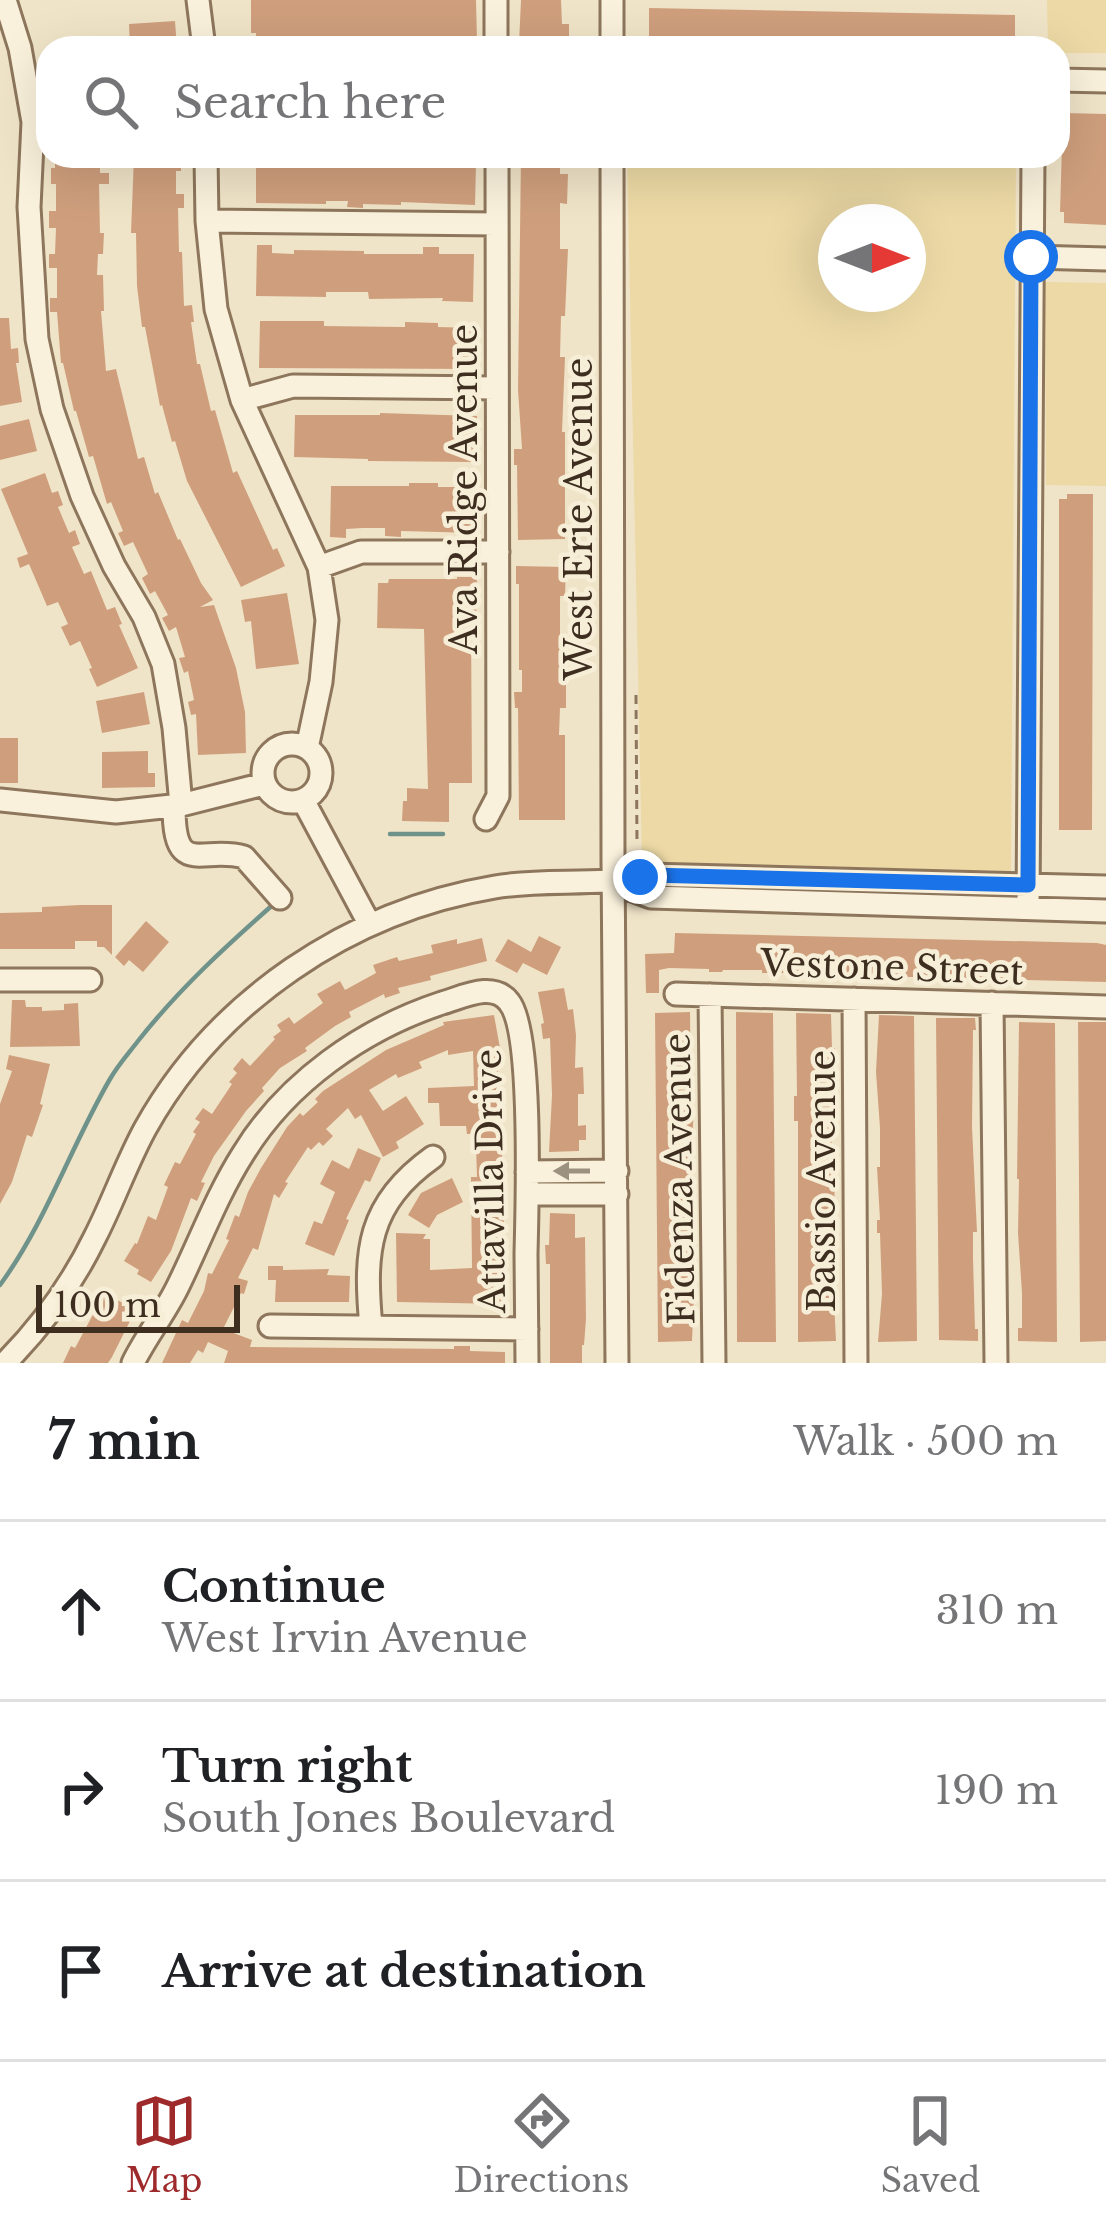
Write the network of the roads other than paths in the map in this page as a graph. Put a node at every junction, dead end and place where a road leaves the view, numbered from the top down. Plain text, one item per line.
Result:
1 (4, 0) edge
2 (198, 0) edge
3 (496, 0) edge
4 (612, 0) edge
5 (202, 36) edge
6 (496, 36) edge
7 (612, 36) edge
8 (1070, 80) edge
9 (1106, 81) edge
10 (206, 168) edge
11 (496, 168) edge
12 (612, 168) edge
13 (1033, 168) edge
14 (207, 221) junction
15 (497, 224) junction
16 (1031, 257) junction
17 (1106, 259) edge
18 (497, 388) junction
19 (242, 400) junction
20 (498, 552) junction
21 (319, 568) junction
22 (307, 748) junction
23 (264, 784) junction
24 (0, 800) edge
25 (303, 800) junction
26 (178, 806) junction
27 (486, 819) dead end
28 (613, 882) junction
29 (1028, 885) junction
30 (1106, 887) edge
31 (280, 898) dead end
32 (1028, 908) junction
33 (1106, 910) edge
34 (370, 926) junction
35 (0, 980) edge
36 (90, 980) dead end
37 (676, 994) dead end
38 (710, 995) junction
39 (854, 999) junction
40 (992, 1003) junction
41 (1106, 1006) edge
42 (433, 1157) dead end
43 (616, 1182) junction
44 (527, 1183) junction
45 (270, 1326) dead end
46 (371, 1327) junction
47 (527, 1329) junction
48 (5, 1363) edge
49 (133, 1363) edge
50 (527, 1363) edge
51 (617, 1363) edge
52 (714, 1363) edge
53 (856, 1363) edge
54 (996, 1363) edge

1 - 26 street
2 - 5 street
3 - 6 street
4 - 7 street
8 - 9 street
10 - 14 street
11 - 15 street, Ava Ridge Avenue
12 - 28 street, West Erie Avenue
13 - 16 street
14 - 15 street
14 - 19 street
15 - 18 street, Ava Ridge Avenue
16 - 17 street
16 - 29 street
18 - 19 street
18 - 20 street, Ava Ridge Avenue
19 - 21 street
20 - 21 street
20 - 27 street, Ava Ridge Avenue
21 - 22 street
22 - 23 street
22 - 25 street
23 - 25 street
23 - 26 street
24 - 26 street
25 - 34 street
26 - 31 street
28 - 29 street
28 - 32 street
28 - 34 street
28 - 43 street, West Erie Avenue
29 - 30 street
29 - 32 street
32 - 33 street
34 - 48 street
35 - 36 street
37 - 38 street, Vestone Street
38 - 39 street, Vestone Street
38 - 52 street, Fidenza Avenue
39 - 40 street, Vestone Street
39 - 53 street, Bassio Avenue
40 - 41 street, Vestone Street
40 - 54 street
42 - 46 street
43 - 44 street
43 - 51 street, West Erie Avenue
44 - 47 street, Attavilla Drive
44 - 49 street, Attavilla Drive
45 - 46 street
46 - 47 street
47 - 50 street, Attavilla Drive

